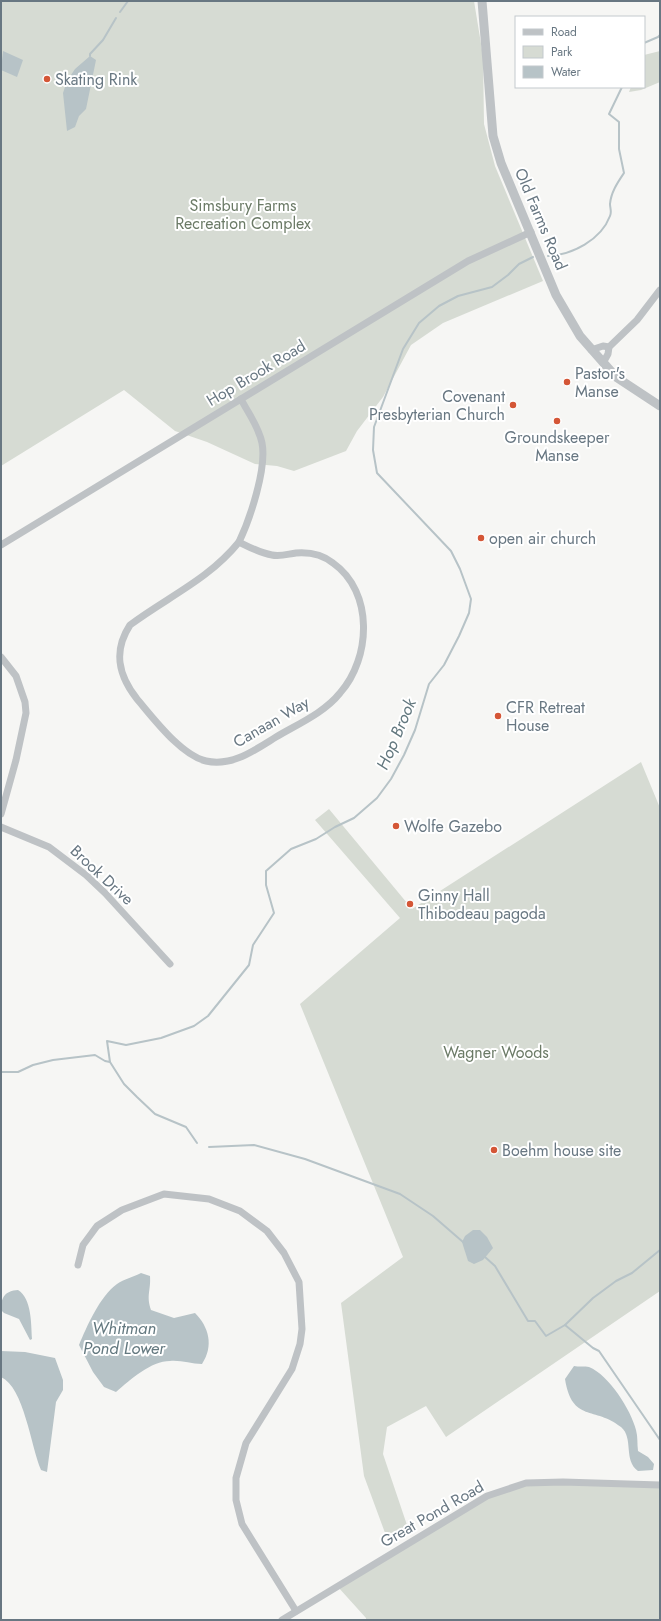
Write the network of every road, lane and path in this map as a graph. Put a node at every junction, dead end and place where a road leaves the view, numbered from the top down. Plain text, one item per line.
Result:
1 (482, 1) edge
2 (530, 232) junction
3 (660, 290) edge
4 (609, 347) junction
5 (591, 350) junction
6 (603, 363) junction
7 (240, 399) junction
8 (660, 406) edge
9 (238, 542) junction
10 (1, 545) edge
11 (1, 656) edge
12 (1, 814) edge
13 (1, 827) edge
14 (170, 964) dead end
15 (78, 1265) dead end
16 (660, 1485) edge
17 (296, 1611) junction
18 (282, 1620) edge

1 - 2 street, Old Farms Road
2 - 5 street, Old Farms Road
2 - 7 street, Hop Brook Road
3 - 4 street
4 - 5 street
4 - 6 street
5 - 6 street, Old Farms Road
6 - 8 street, Old Farms Road
7 - 9 street, Canaan Way
7 - 10 street, Hop Brook Road
9 - 9 street, Canaan Way
11 - 12 street
13 - 14 street, Brook Drive
15 - 17 street
16 - 17 street, Great Pond Road
17 - 18 street, Great Pond Road

